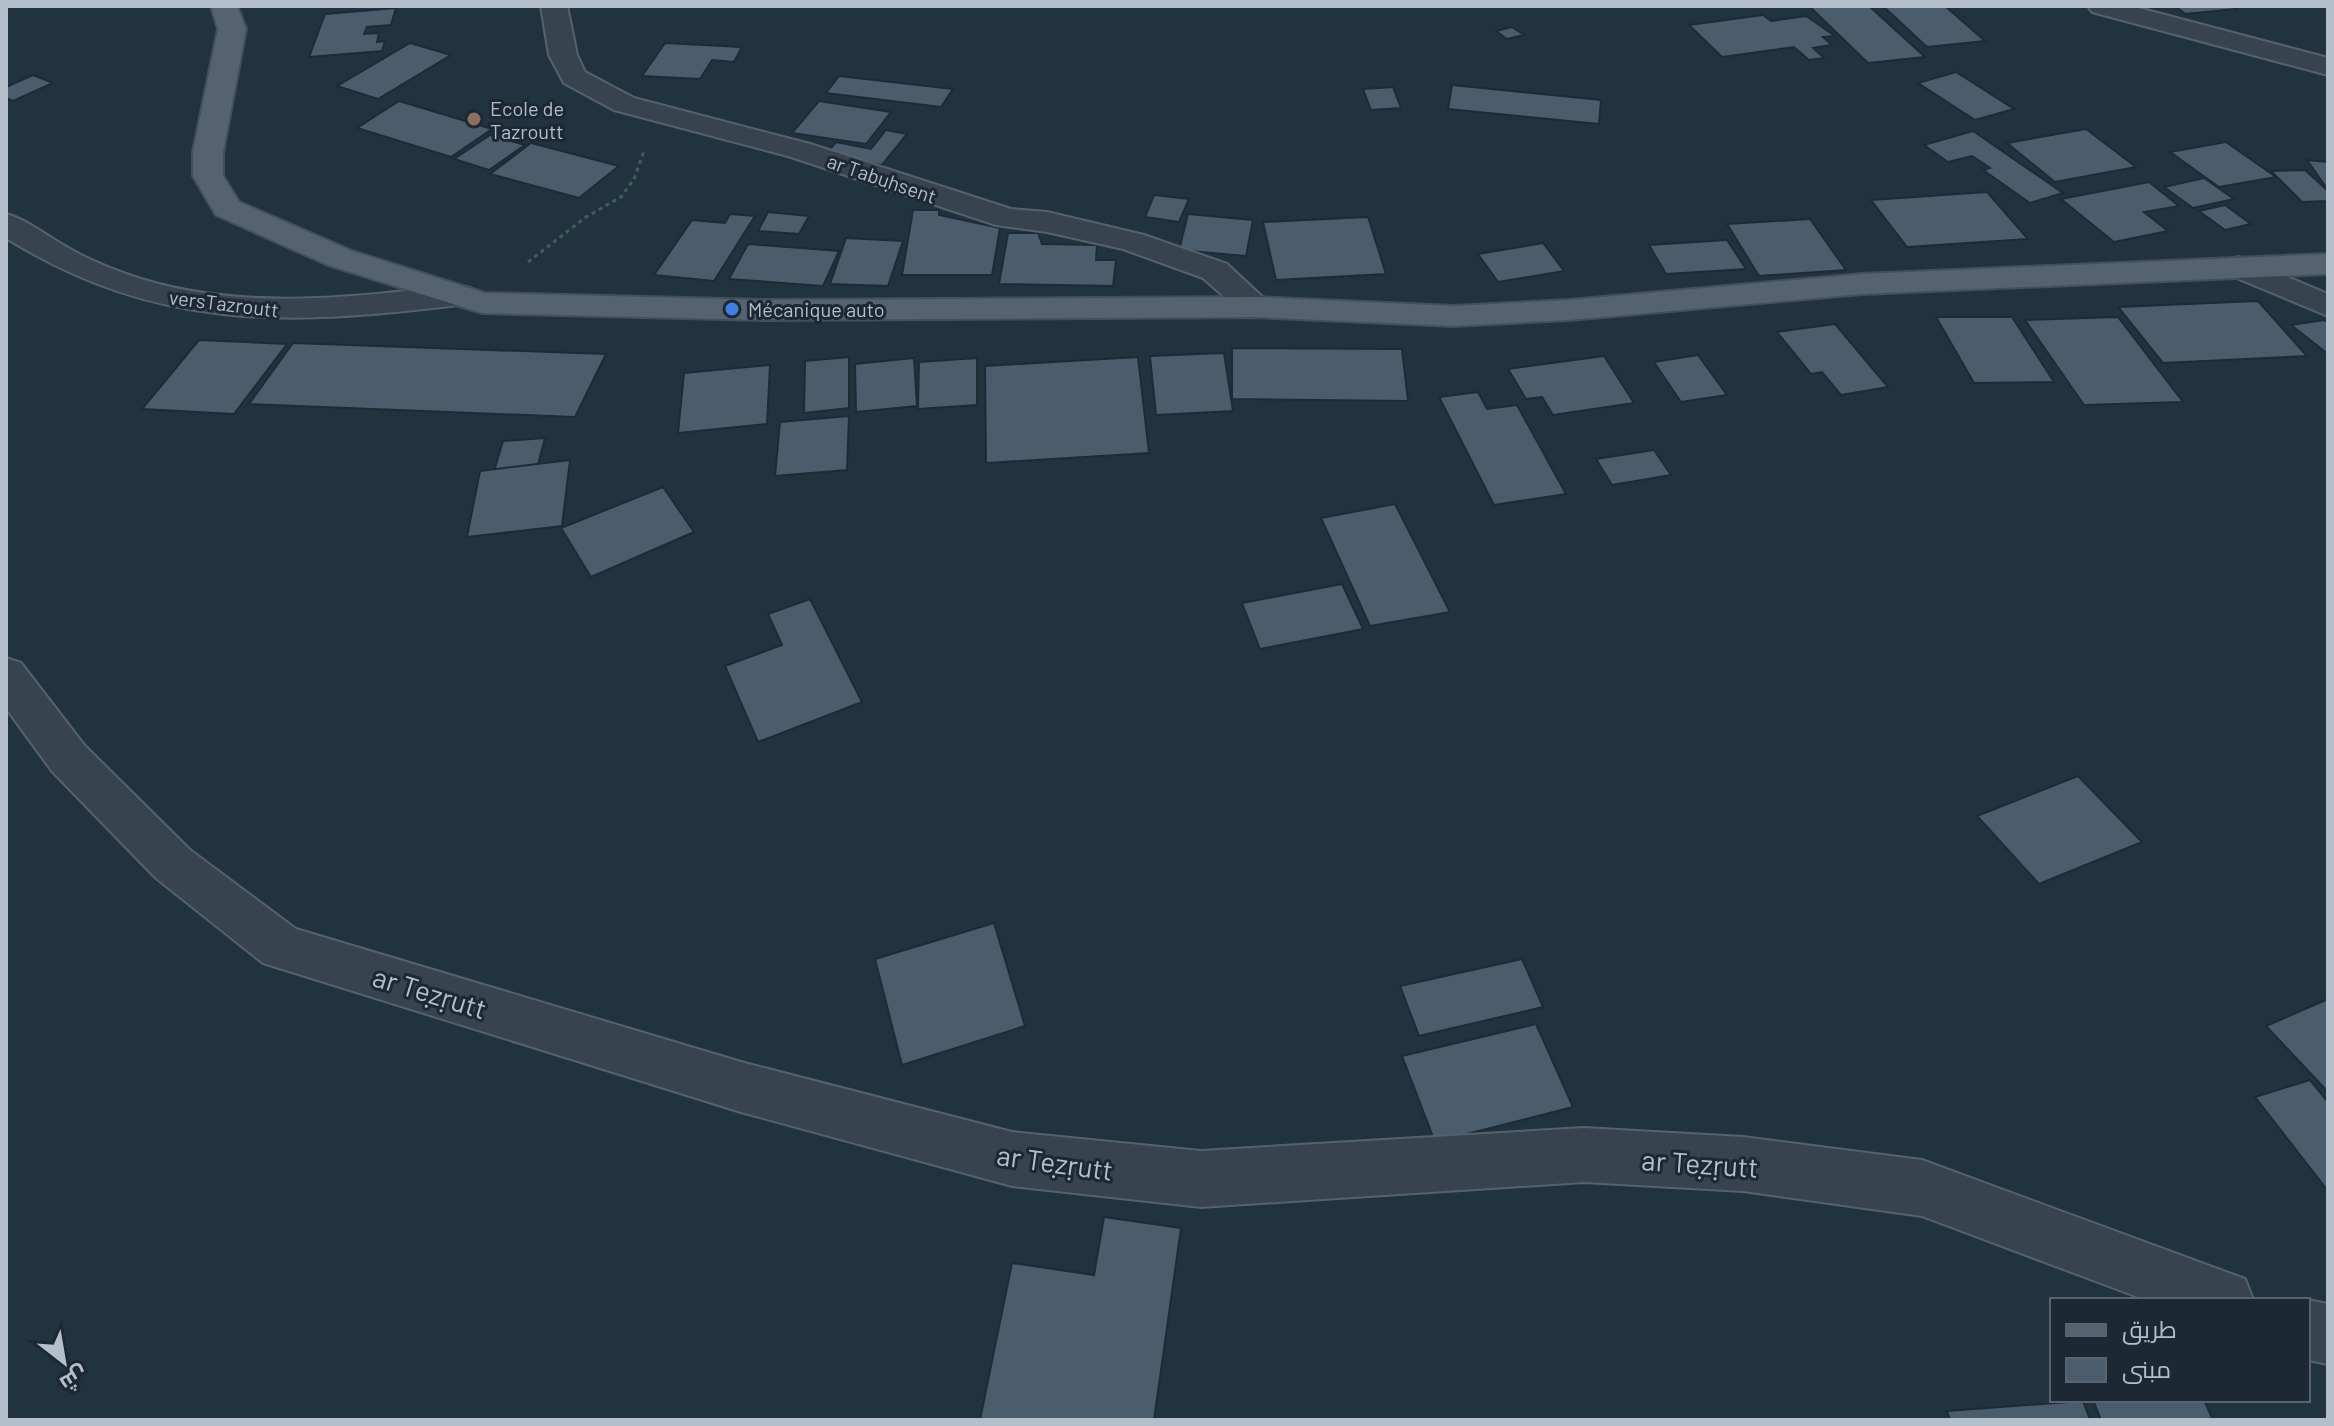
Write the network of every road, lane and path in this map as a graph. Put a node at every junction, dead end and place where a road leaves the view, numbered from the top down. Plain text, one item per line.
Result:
1 (224, 6) edge
2 (554, 6) edge
3 (2101, 6) edge
4 (2328, 67) edge
5 (670, 118) junction
6 (6, 224) edge
7 (2328, 264) edge
8 (2239, 267) junction
9 (470, 299) junction
10 (2328, 306) edge
11 (1256, 307) junction
12 (6, 675) edge
13 (2219, 1298) edge

1 - 9 main road
2 - 5 street, ar Tabuḥsent
3 - 4 street
5 - 9 path
5 - 11 street, ar Tabuḥsent
6 - 9 street, versTazroutt
7 - 8 main road
8 - 10 street
8 - 11 main road
9 - 11 main road
12 - 13 street, ar Teẓṛutt

